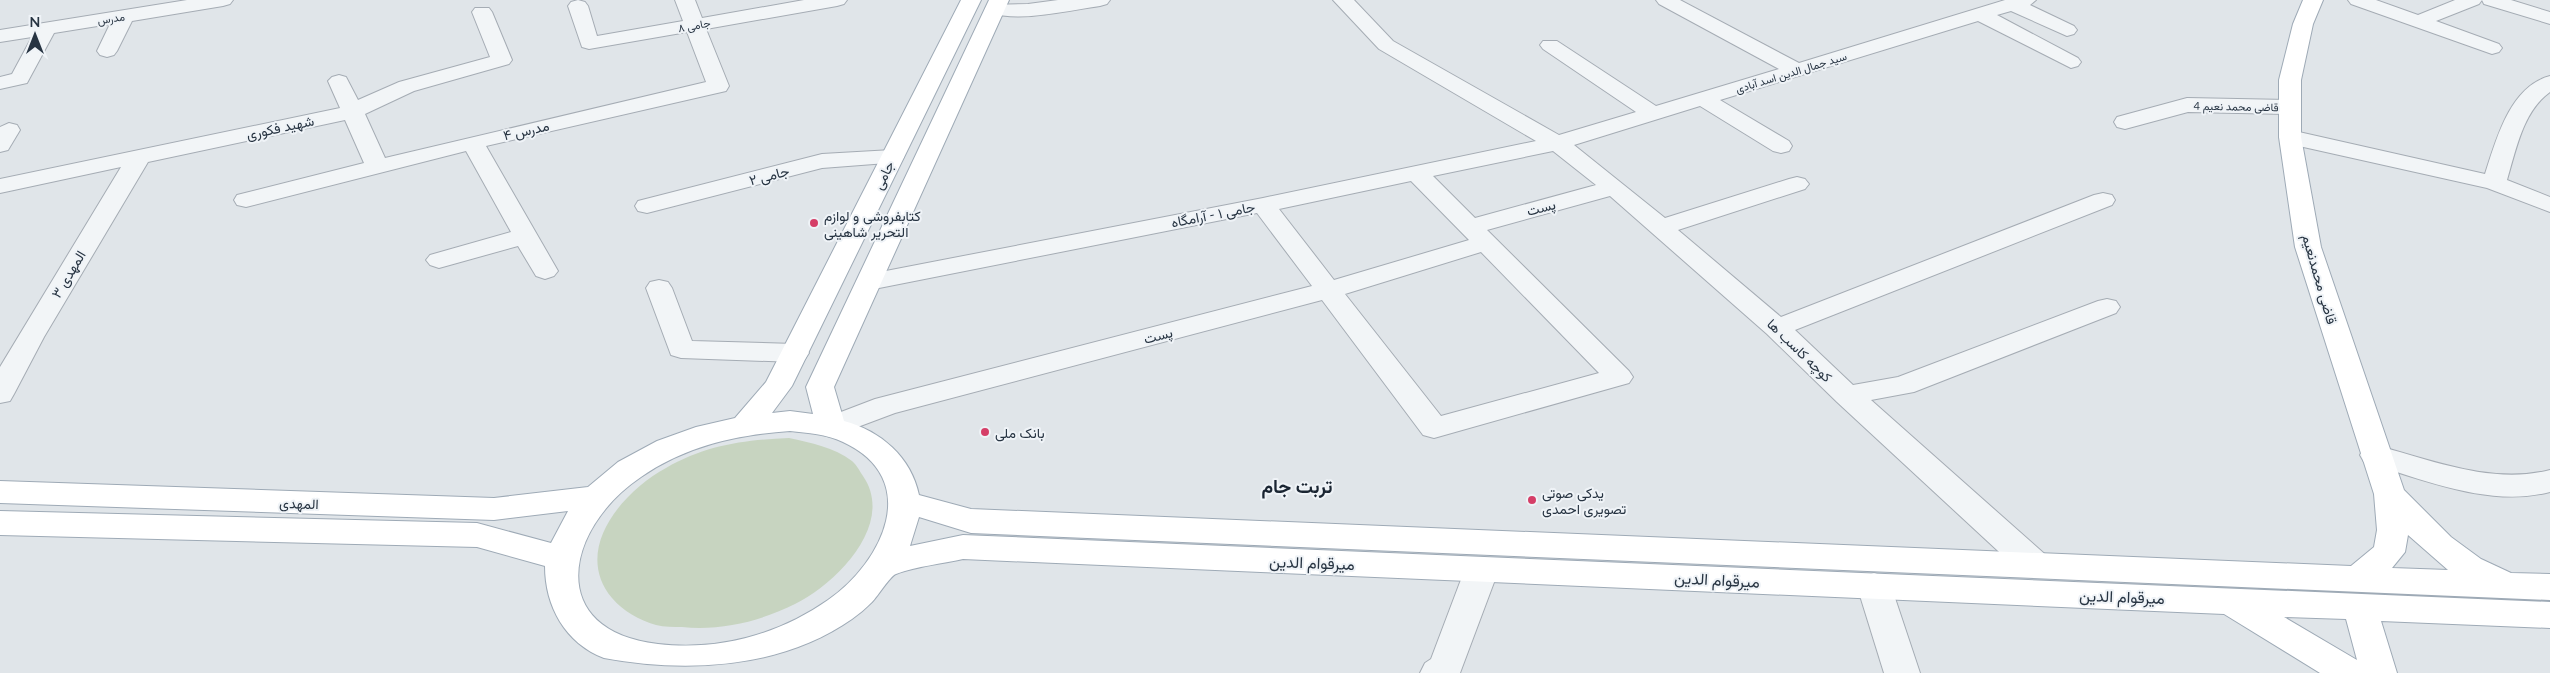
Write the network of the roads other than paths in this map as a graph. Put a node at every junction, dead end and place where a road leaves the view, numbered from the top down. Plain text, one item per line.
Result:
1 (223, 0) edge
2 (685, 0) edge
3 (837, 0) edge
4 (971, 0) edge
5 (1100, 0) edge
6 (1343, 0) edge
7 (1666, 0) edge
8 (2313, 0) edge
9 (2358, 0) edge
10 (2472, 0) edge
11 (2491, 0) edge
12 (997, 4) edge
13 (2000, 5) edge
14 (578, 6) dead end
15 (133, 10) edge
16 (482, 12) dead end
17 (2550, 18) edge
18 (2417, 22) junction
19 (695, 26) junction
20 (46, 29) junction
21 (2067, 30) dead end
22 (0, 36) edge
23 (1550, 45) dead end
24 (2492, 48) dead end
25 (107, 51) dead end
26 (2071, 62) dead end
27 (1797, 70) junction
28 (339, 81) dead end
29 (2550, 82) edge
30 (0, 83) edge
31 (1703, 99) junction
32 (2290, 107) junction
33 (352, 112) junction
34 (1654, 114) junction
35 (2125, 122) dead end
36 (2290, 137) junction
37 (474, 143) junction
38 (1557, 143) junction
39 (1780, 146) dead end
40 (139, 157) junction
41 (892, 157) junction
42 (377, 168) junction
43 (1417, 173) junction
44 (2494, 183) junction
45 (1797, 184) dead end
46 (0, 186) edge
47 (1614, 187) junction
48 (246, 200) dead end
49 (2103, 200) dead end
50 (1263, 205) junction
51 (647, 206) dead end
52 (2550, 206) edge
53 (1662, 227) junction
54 (1477, 235) junction
55 (525, 236) junction
56 (439, 260) dead end
57 (545, 271) dead end
58 (869, 282) junction
59 (659, 288) dead end
60 (1329, 290) junction
61 (2107, 307) dead end
62 (1777, 328) junction
63 (795, 353) junction
64 (0, 394) edge
65 (1847, 395) junction
66 (746, 424) junction
67 (831, 427) junction
68 (2376, 455) junction
69 (2550, 481) edge
70 (0, 492) edge
71 (2390, 494) junction
72 (597, 497) junction
73 (906, 502) junction
74 (0, 523) edge
75 (562, 558) junction
76 (886, 564) junction
77 (1676, 564) junction
78 (2036, 566) junction
79 (1774, 568) junction
80 (1482, 570) junction
81 (1874, 586) junction
82 (2358, 593) junction
83 (2546, 596) edge
84 (2230, 601) junction
85 (636, 664) edge
86 (725, 664) edge
87 (1438, 673) edge
88 (1902, 673) edge
89 (2349, 673) edge
90 (2379, 673) edge

1 - 15 street, مدرس
2 - 19 street, مدرس ۴
3 - 19 street, جامی ۸
4 - 41 main road, جامی
5 - 12 street
6 - 38 street, کوچه کاسب ها
7 - 27 street
8 - 32 main road, قاضی محمدنعیم
9 - 18 street
10 - 18 street
11 - 17 street
12 - 58 main road
13 - 21 street
13 - 26 street
13 - 27 street, سید جمال الدین اسد آبادی
14 - 19 street, جامی ۸
15 - 20 street, مدرس
15 - 25 street
16 - 33 street, شهید فکوری
18 - 24 street
19 - 37 street, مدرس ۴
20 - 22 street, مدرس
20 - 30 street
23 - 34 street
27 - 31 street, سید جمال الدین اسد آبادی
28 - 33 street
29 - 44 street
31 - 34 street, سید جمال الدین اسد آبادی
31 - 39 street
32 - 35 street, قاضی محمد نعیم 4
32 - 36 main road, قاضی محمدنعیم
33 - 40 street, شهید فکوری
33 - 42 street
34 - 38 street, سید جمال الدین اسد آبادی
36 - 44 street
36 - 68 main road, قاضی محمدنعیم
37 - 42 street, مدرس ۴
37 - 55 street
38 - 43 street, جامی ۱ - آرامگاه
38 - 47 street, کوچه کاسب ها
40 - 46 street, شهید فکوری
40 - 64 street, المهدی ۳
41 - 51 street, جامی ۲
41 - 63 main road, جامی
42 - 48 street, مدرس ۴
43 - 50 street, جامی ۱ - آرامگاه
43 - 54 street
44 - 52 street
45 - 53 street
47 - 53 street, کوچه کاسب ها
47 - 54 street, پست
49 - 62 street
50 - 58 street, جامی ۱ - آرامگاه
50 - 60 street
53 - 62 street, کوچه کاسب ها
54 - 60 street, پست
54 - 60 street
55 - 56 street
55 - 57 street
58 - 67 main road
59 - 63 street
60 - 67 street, پست
61 - 65 street
62 - 65 street, کوچه کاسب ها
63 - 66 main road, جامی
65 - 78 street, کوچه کاسب ها
66 - 67 main road
66 - 72 main road
67 - 73 main road
68 - 69 street
68 - 71 main road, قاضی محمدنعیم
70 - 72 main road, المهدی
71 - 82 main road, قاضی محمدنعیم
71 - 83 main road, قاضی محمدنعیم
72 - 75 main road
73 - 76 main road
73 - 77 main road, میرقوام الدین
74 - 75 main road, المهدی
75 - 85 main road
76 - 80 main road, میرقوام الدین
76 - 86 main road
77 - 79 main road, میرقوام الدین
77 - 80 main road, میرقوام الدین
78 - 79 main road, میرقوام الدین
78 - 82 main road, میرقوام الدین
79 - 81 main road, میرقوام الدین
80 - 87 street
81 - 84 main road, میرقوام الدین
81 - 88 street
82 - 83 main road, میرقوام الدین
82 - 84 main road, میرقوام الدین
82 - 90 main road
84 - 89 main road
85 - 86 main road

